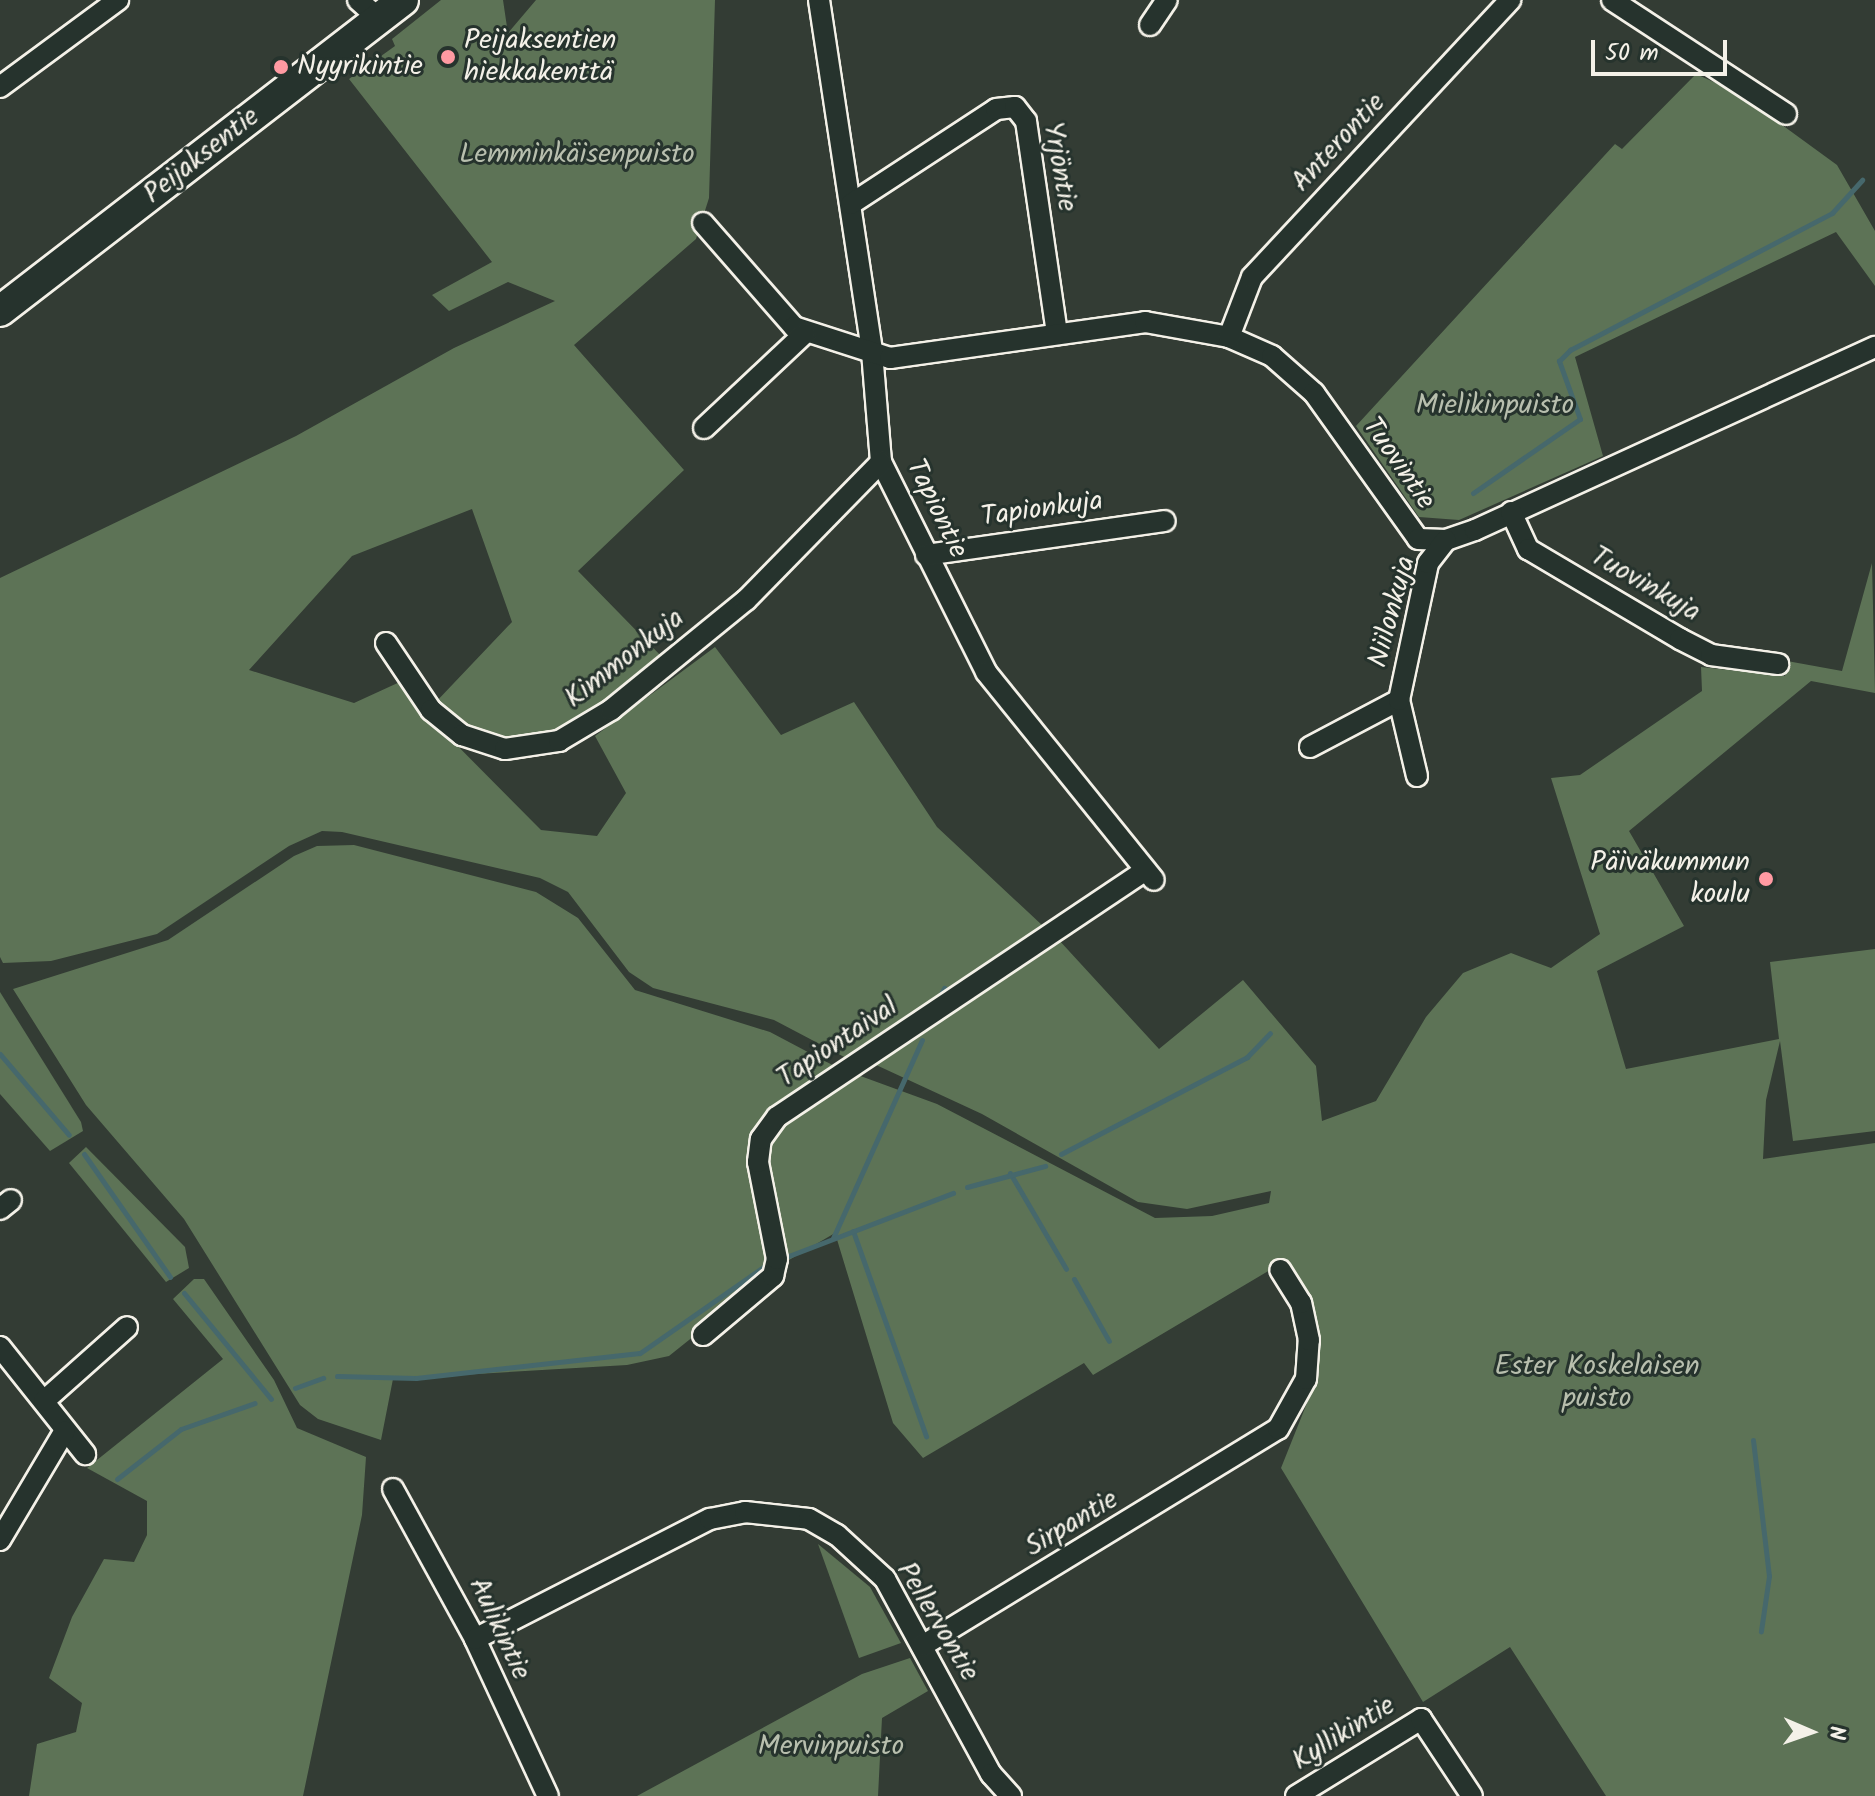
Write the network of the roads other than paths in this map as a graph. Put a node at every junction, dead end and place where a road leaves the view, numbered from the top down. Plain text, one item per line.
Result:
1 (118, 0) edge
2 (403, 0) edge
3 (819, 0) edge
4 (1167, 0) edge
5 (1510, 0) edge
6 (1612, 0) edge
7 (368, 10) edge
8 (1150, 25) dead end
9 (0, 87) edge
10 (1786, 114) dead end
11 (851, 204) junction
12 (703, 223) dead end
13 (0, 311) edge
14 (805, 333) junction
15 (1057, 334) junction
16 (1229, 337) junction
17 (1875, 347) edge
18 (872, 352) junction
19 (704, 428) dead end
20 (881, 462) junction
21 (1511, 512) junction
22 (1165, 521) dead end
23 (1446, 540) junction
24 (926, 555) junction
25 (386, 643) dead end
26 (1778, 664) dead end
27 (1399, 700) junction
28 (1310, 747) dead end
29 (1417, 776) dead end
30 (1149, 876) joint
31 (1280, 1270) dead end
32 (127, 1327) dead end
33 (703, 1335) dead end
34 (0, 1347) edge
35 (44, 1401) junction
36 (64, 1432) junction
37 (85, 1454) dead end
38 (393, 1489) dead end
39 (0, 1540) edge
40 (475, 1639) junction
41 (922, 1646) junction
42 (548, 1796) edge
43 (1011, 1796) edge
44 (1296, 1796) edge
45 (1472, 1796) edge

1 - 9 street
2 - 7 street, Peijaksentie
3 - 11 street, Tapiontie
4 - 8 street
5 - 16 street, Anterontie
6 - 10 street
7 - 13 street, Peijaksentie
11 - 15 street, Yrjöntie
11 - 18 street, Tapiontie
12 - 14 street
14 - 18 street, Tuovintie
14 - 19 street
15 - 16 street, Tuovintie
15 - 18 street, Tuovintie
16 - 23 street, Tuovintie
17 - 21 street, Tuovintie
18 - 20 street, Tapiontie
20 - 24 street, Tapiontie
20 - 25 street, Kimmonkuja
21 - 23 street, Tuovintie
21 - 26 street, Tuovinkuja
22 - 24 street, Tapionkuja
23 - 27 street, Niilonkuja
24 - 30 street, Tapiontie
27 - 28 street, Niilonkuja
27 - 29 street, Niilonkuja
30 - 33 street, Tapiontaival
31 - 41 street, Sirpantie
32 - 35 street
34 - 35 street
35 - 36 street
36 - 37 street
36 - 39 street
38 - 40 street, Aulikintie
40 - 41 street, Pellervontie
40 - 42 street, Aulikintie
41 - 43 street, Pellervontie
44 - 45 street, Kyllikintie

